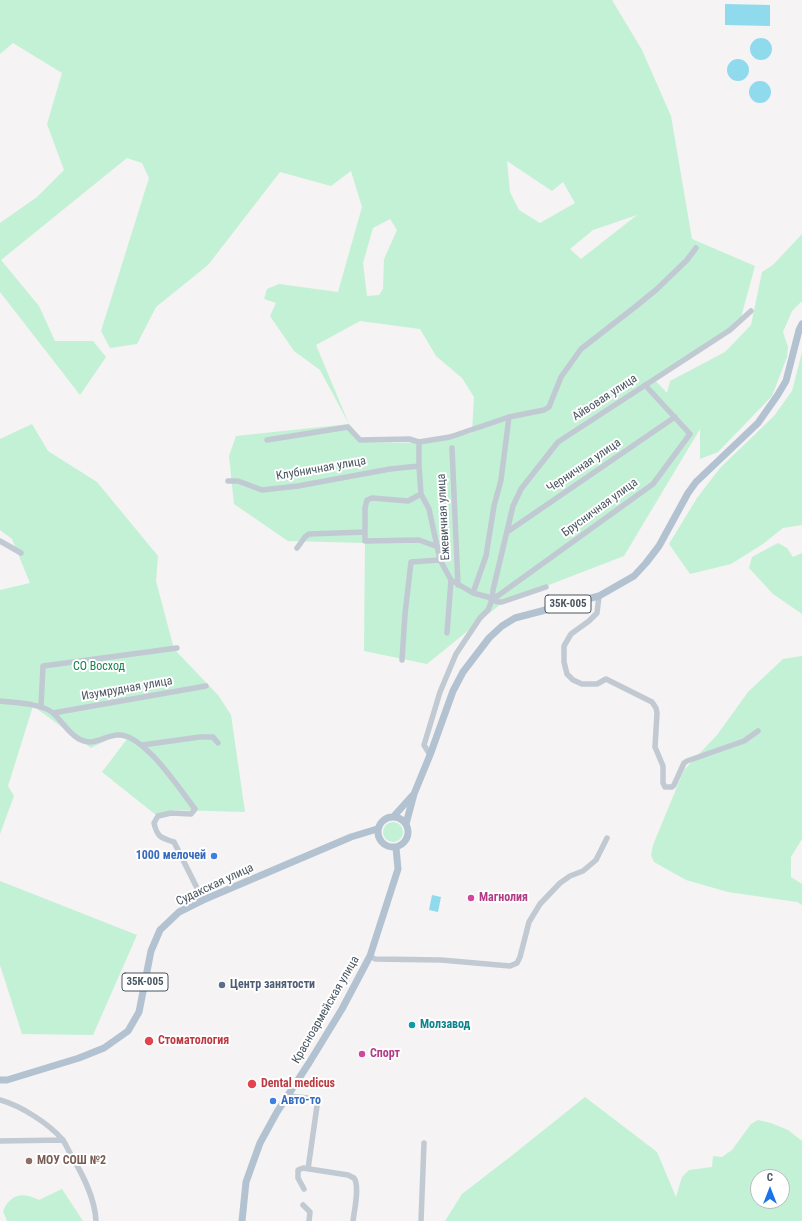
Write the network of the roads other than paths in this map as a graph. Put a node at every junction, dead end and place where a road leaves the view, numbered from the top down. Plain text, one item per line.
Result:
1 (696, 248) dead end
2 (751, 311) dead end
3 (802, 324) edge
4 (645, 385) junction
5 (509, 417) junction
6 (675, 417) junction
7 (267, 440) dead end
8 (420, 442) junction
9 (452, 448) dead end
10 (419, 466) junction
11 (228, 481) dead end
12 (421, 494) junction
13 (364, 532) junction
14 (507, 532) junction
15 (0, 541) edge
16 (438, 547) junction
17 (296, 548) dead end
18 (21, 554) dead end
19 (440, 560) junction
20 (451, 580) junction
21 (458, 585) junction
22 (546, 587) dead end
23 (473, 592) junction
24 (599, 596) junction
25 (492, 600) junction
26 (447, 633) dead end
27 (177, 648) dead end
28 (402, 660) dead end
29 (206, 686) dead end
30 (0, 701) edge
31 (41, 707) junction
32 (53, 713) junction
33 (758, 731) dead end
34 (218, 743) dead end
35 (142, 745) junction
36 (430, 755) junction
37 (414, 794) junction
38 (394, 816) junction
39 (406, 824) junction
40 (377, 829) junction
41 (607, 838) dead end
42 (396, 848) junction
43 (203, 900) junction
44 (370, 956) junction
45 (0, 1080) edge
46 (288, 1096) junction
47 (0, 1100) edge
48 (62, 1140) junction
49 (0, 1141) edge
50 (424, 1143) dead end
51 (308, 1169) junction
52 (304, 1189) dead end
53 (303, 1205) dead end
54 (96, 1221) edge
55 (242, 1221) edge
56 (309, 1221) edge
57 (353, 1221) edge
58 (421, 1221) edge

1 - 5 street
2 - 4 street, Айвовая улица
3 - 24 main road, 35К-005
4 - 6 street
4 - 14 street, Айвовая улица
5 - 8 street
5 - 23 street
6 - 14 street, Черничная улица
6 - 25 street, Брусничная улица
7 - 8 street
8 - 10 street
9 - 21 street, Ежевичная улица
10 - 11 street, Клубничная улица
10 - 12 street
12 - 13 street
12 - 16 street
13 - 16 street
13 - 17 street
14 - 25 street, Айвовая улица
15 - 18 street
16 - 19 street
19 - 20 street
19 - 28 street
20 - 21 street
20 - 26 street
21 - 23 street
22 - 25 street
23 - 25 street
24 - 33 street
24 - 36 main road, 35К-005
25 - 36 street
27 - 31 street
29 - 32 street, Изумрудная улица
30 - 31 street
31 - 32 street
32 - 35 street
34 - 35 street
35 - 43 street
36 - 37 main road, 35К-005
37 - 38 main road, 35К-005
37 - 39 main road, 35К-005
38 - 39 main road
38 - 40 main road, 35К-005
39 - 42 main road, 35К-005
40 - 42 main road
40 - 43 main road, Судакская улица / 35К-005
41 - 44 street
42 - 44 main road, Красноармейская улица
43 - 45 main road, Судакская улица / 35К-005
44 - 46 main road, Красноармейская улица
46 - 51 street
46 - 55 main road, Красноармейская улица
47 - 48 street
48 - 49 street
48 - 54 street
50 - 58 street
51 - 52 street
51 - 57 street
53 - 56 street

